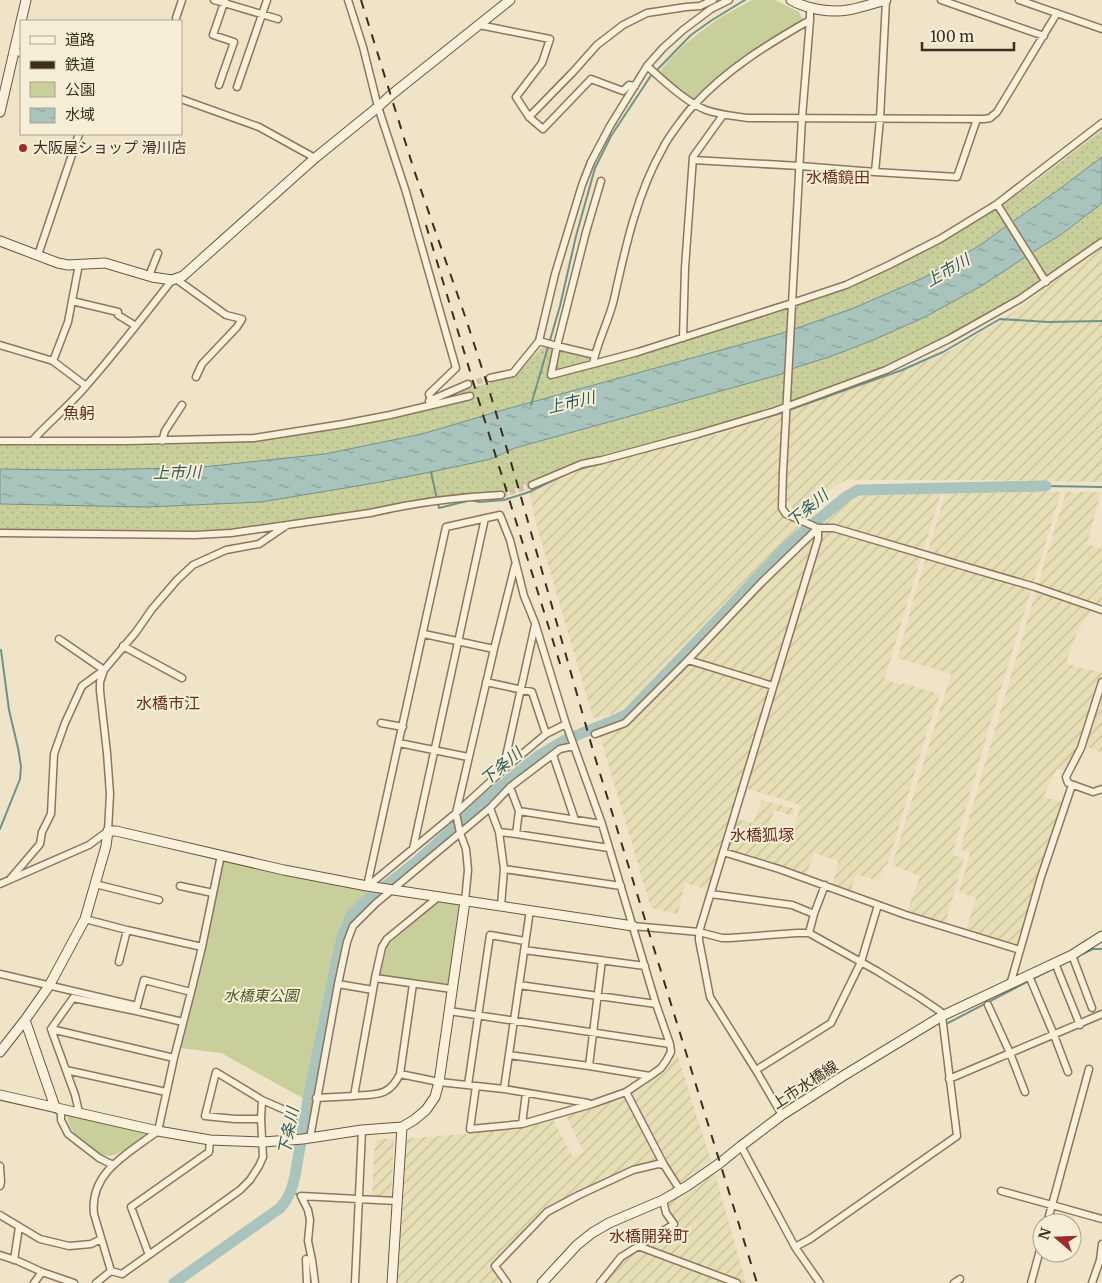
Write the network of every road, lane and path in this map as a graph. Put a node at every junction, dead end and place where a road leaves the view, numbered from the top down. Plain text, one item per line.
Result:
1 (26, 0) edge
2 (182, 0) edge
3 (214, 0) edge
4 (267, 0) edge
5 (348, 0) edge
6 (510, 0) edge
7 (713, 0) edge
8 (727, 0) edge
9 (791, 0) edge
10 (886, 0) edge
11 (940, 0) edge
12 (1019, 0) edge
13 (225, 1) edge
14 (810, 7) junction
15 (1057, 13) junction
16 (263, 14) junction
17 (176, 18) dead end
18 (278, 19) dead end
19 (23, 20) edge
20 (810, 20) junction
21 (479, 25) junction
22 (1102, 27) edge
23 (1044, 36) junction
24 (20, 39) edge
25 (18, 52) edge
26 (646, 66) junction
27 (219, 84) dead end
28 (635, 86) junction
29 (237, 87) dead end
30 (182, 99) edge
31 (694, 104) junction
32 (378, 107) junction
33 (0, 112) edge
34 (722, 115) junction
35 (529, 117) junction
36 (802, 118) junction
37 (880, 119) junction
38 (977, 119) junction
39 (1102, 123) edge
40 (79, 135) edge
41 (314, 158) junction
42 (692, 160) junction
43 (800, 166) junction
44 (875, 172) junction
45 (601, 181) dead end
46 (997, 204) junction
47 (0, 241) edge
48 (1102, 242) edge
49 (158, 253) dead end
50 (38, 255) junction
51 (79, 264) junction
52 (149, 276) junction
53 (174, 280) junction
54 (1046, 282) junction
55 (72, 301) junction
56 (792, 305) junction
57 (136, 326) junction
58 (683, 338) junction
59 (539, 341) junction
60 (0, 345) edge
61 (557, 346) junction
62 (595, 355) junction
63 (53, 361) junction
64 (593, 364) junction
65 (196, 377) dead end
66 (490, 378) tunnel mouth
67 (468, 384) tunnel mouth
68 (86, 386) junction
69 (470, 396) dead end
70 (431, 400) junction
71 (182, 405) dead end
72 (786, 407) junction
73 (418, 408) junction
74 (0, 441) edge
75 (32, 441) junction
76 (162, 441) junction
77 (532, 486) tunnel mouth
78 (501, 496) tunnel mouth
79 (485, 518) junction
80 (287, 525) junction
81 (818, 528) junction
82 (0, 533) edge
83 (515, 564) junction
84 (1102, 610) edge
85 (535, 623) junction
86 (424, 634) junction
87 (59, 639) dead end
88 (457, 641) junction
89 (124, 646) junction
90 (494, 649) junction
91 (688, 660) junction
92 (104, 670) junction
93 (182, 678) dead end
94 (486, 682) junction
95 (1102, 682) edge
96 (773, 686) junction
97 (521, 690) junction
98 (381, 723) dead end
99 (566, 726) junction
100 (403, 727) junction
101 (546, 734) junction
102 (595, 734) dead end
103 (399, 743) junction
104 (573, 743) junction
105 (434, 750) junction
106 (553, 755) junction
107 (468, 758) junction
108 (503, 770) junction
109 (1072, 785) junction
110 (510, 787) junction
111 (1102, 789) edge
112 (490, 808) junction
113 (519, 811) junction
114 (456, 815) junction
115 (575, 820) junction
116 (602, 824) junction
117 (460, 831) junction
118 (108, 832) junction
119 (499, 832) junction
120 (516, 834) junction
121 (609, 848) junction
122 (413, 849) junction
123 (723, 852) junction
124 (221, 855) junction
125 (504, 869) junction
126 (9, 880) junction
127 (0, 884) edge
128 (95, 884) junction
129 (825, 885) junction
130 (180, 886) dead end
131 (621, 886) junction
132 (370, 887) junction
133 (389, 890) junction
134 (213, 893) junction
135 (711, 894) junction
136 (437, 898) junction
137 (159, 900) dead end
138 (465, 901) junction
139 (878, 904) junction
140 (500, 906) junction
141 (530, 910) junction
142 (814, 914) junction
143 (85, 919) junction
144 (632, 926) junction
145 (127, 930) junction
146 (699, 932) junction
147 (809, 933) junction
148 (1102, 936) edge
149 (525, 941) junction
150 (202, 947) junction
151 (524, 950) junction
152 (1020, 950) junction
153 (1072, 955) junction
154 (602, 960) junction
155 (119, 962) dead end
156 (861, 962) junction
157 (1054, 963) junction
158 (645, 966) junction
159 (0, 974) edge
160 (1029, 976) junction
161 (375, 978) junction
162 (338, 984) junction
163 (413, 984) junction
164 (519, 985) junction
165 (1010, 985) junction
166 (49, 986) junction
167 (452, 989) junction
168 (372, 990) junction
169 (191, 992) junction
170 (598, 996) junction
171 (656, 1004) junction
172 (988, 1005) dead end
173 (136, 1008) junction
174 (1092, 1008) dead end
175 (449, 1011) junction
176 (1102, 1014) edge
177 (478, 1015) junction
178 (942, 1016) junction
179 (26, 1020) junction
180 (514, 1020) junction
181 (184, 1022) junction
182 (1080, 1024) junction
183 (51, 1029) junction
184 (593, 1032) junction
185 (1054, 1035) junction
186 (670, 1044) junction
187 (0, 1052) edge
188 (1010, 1053) junction
189 (509, 1055) junction
190 (174, 1058) junction
191 (589, 1066) junction
192 (1089, 1069) dead end
193 (66, 1070) junction
194 (756, 1070) junction
195 (1068, 1072) dead end
196 (400, 1074) junction
197 (650, 1076) junction
198 (949, 1079) junction
199 (439, 1082) junction
200 (468, 1085) junction
201 (476, 1086) junction
202 (504, 1089) junction
203 (166, 1092) junction
204 (626, 1092) junction
205 (1025, 1092) dead end
206 (526, 1093) junction
207 (0, 1095) edge
208 (354, 1096) junction
209 (316, 1098) junction
210 (262, 1100) junction
211 (592, 1104) junction
212 (55, 1107) junction
213 (79, 1112) junction
214 (782, 1115) junction
215 (261, 1119) junction
216 (522, 1124) junction
217 (402, 1126) junction
218 (362, 1130) junction
219 (158, 1131) junction
220 (306, 1138) junction
221 (210, 1140) junction
222 (291, 1140) junction
223 (263, 1142) junction
224 (741, 1146) junction
225 (113, 1165) junction
226 (664, 1165) junction
227 (0, 1166) edge
228 (0, 1186) edge
229 (680, 1190) junction
230 (1001, 1191) dead end
231 (359, 1199) junction
232 (663, 1200) junction
233 (396, 1201) junction
234 (1052, 1205) junction
235 (1050, 1213) edge
236 (0, 1215) edge
237 (1102, 1219) edge
238 (19, 1227) junction
239 (101, 1239) junction
240 (1102, 1244) edge
241 (638, 1246) junction
242 (795, 1247) junction
243 (0, 1255) edge
244 (149, 1255) junction
245 (306, 1259) dead end
246 (14, 1260) junction
247 (1101, 1260) edge
248 (1036, 1263) edge
249 (111, 1271) junction
250 (42, 1272) junction
251 (34, 1283) edge
252 (74, 1283) edge
253 (96, 1283) edge
254 (307, 1283) edge
255 (315, 1283) edge
256 (355, 1283) edge
257 (392, 1283) edge
258 (507, 1283) edge
259 (542, 1283) edge
260 (600, 1283) edge
261 (737, 1283) edge
262 (820, 1283) edge
263 (1031, 1283) edge
264 (1092, 1283) edge

1 - 19 street
2 - 17 street
3 - 13 street
4 - 16 street
5 - 32 street
6 - 21 street
7 - 35 street
8 - 26 street
9 - 14 street
10 - 14 street
10 - 37 street
11 - 23 street
12 - 15 street
13 - 16 street
13 - 27 street
14 - 20 street
15 - 22 street
15 - 23 street
16 - 18 street
16 - 29 street
20 - 31 street
20 - 36 street
21 - 32 street
21 - 35 street
23 - 38 street
24 - 25 street
25 - 33 street
26 - 28 street
26 - 31 street
28 - 35 street
28 - 59 street
30 - 41 street
31 - 34 street
31 - 62 street
32 - 41 street
32 - 70 street
34 - 36 street
34 - 42 street
36 - 37 street
36 - 43 street
37 - 38 street
37 - 44 street
38 - 44 street
39 - 46 street
40 - 50 street
41 - 53 street
42 - 43 street
42 - 58 street
43 - 44 street
43 - 56 street
45 - 61 street
46 - 54 street
46 - 56 street
47 - 50 street
48 - 54 street
49 - 52 street
50 - 51 street
51 - 52 street
51 - 55 street
52 - 53 street
53 - 57 street
53 - 65 street
54 - 72 street
55 - 57 street
55 - 63 street
56 - 58 street
56 - 72 street
57 - 68 street
58 - 64 street
59 - 61 street
59 - 66 street
60 - 63 street
61 - 62 street
61 - 64 street
62 - 64 street
63 - 68 street
67 - 70 street
68 - 75 street
69 - 73 street
70 - 73 street
71 - 76 street
72 - 77 street
72 - 81 street
73 - 76 street
74 - 75 street
75 - 76 street
78 - 80 street
79 - 83 street
79 - 86 street
79 - 88 street
80 - 82 street
80 - 89 street
81 - 84 street
81 - 91 street
81 - 96 street
83 - 85 street
83 - 90 street
85 - 97 street
85 - 99 street
86 - 88 street
86 - 100 street
87 - 92 street
88 - 90 street
88 - 105 street
89 - 92 street
89 - 93 street
90 - 94 street
91 - 96 street
91 - 102 street
92 - 118 street
92 - 126 street
94 - 97 street
94 - 107 street
95 - 109 street
96 - 123 street
97 - 101 street
97 - 108 street
98 - 100 street
99 - 101 street
99 - 104 street
100 - 103 street
101 - 108 street
103 - 105 street
103 - 132 street
104 - 106 street
104 - 116 street
105 - 107 street
105 - 122 street
106 - 110 street
106 - 115 street
107 - 114 street
108 - 114 street
109 - 111 street
109 - 152 street
110 - 112 street
110 - 113 street
112 - 117 street
112 - 119 street
113 - 115 street
113 - 120 street
114 - 117 street
114 - 122 street
115 - 116 street
116 - 121 street
117 - 133 street
117 - 138 street
118 - 124 street
118 - 126 street
118 - 128 street
119 - 120 street
119 - 125 street
120 - 121 street
121 - 131 street
122 - 132 street
123 - 129 street
123 - 135 street
124 - 132 street
124 - 134 street
125 - 131 street
125 - 140 street
126 - 127 street
128 - 137 street
128 - 143 street
129 - 139 street
129 - 142 street
130 - 134 street
131 - 144 street
132 - 133 street
133 - 136 street
133 - 162 street
134 - 150 street
135 - 142 street
135 - 146 street
136 - 138 street
136 - 161 street
138 - 140 street
138 - 167 street
139 - 152 street
139 - 156 street
140 - 141 street
141 - 144 street
141 - 149 street
142 - 147 street
143 - 145 street
143 - 166 street
144 - 146 street
144 - 158 street
145 - 150 street
145 - 155 street
146 - 147 street
146 - 194 street
147 - 156 street
148 - 153 street, 上市水橋線
149 - 151 street
149 - 177 street
150 - 169 street
151 - 154 street
151 - 164 street
152 - 165 street
153 - 157 street, 上市水橋線
153 - 174 street
154 - 158 street
154 - 170 street
156 - 178 street
156 - 194 street
157 - 160 street, 上市水橋線
157 - 182 street
158 - 171 street
159 - 166 street
160 - 165 street, 上市水橋線
160 - 185 street
161 - 163 street
161 - 168 street
162 - 168 street
162 - 209 street
163 - 167 street
163 - 196 street
164 - 170 street
164 - 180 street
165 - 178 street, 上市水橋線
166 - 173 street
166 - 179 street
167 - 175 street
168 - 208 street
169 - 173 street
169 - 181 street
170 - 171 street
170 - 184 street
171 - 186 street
172 - 188 street
173 - 181 street
173 - 183 street
175 - 177 street
175 - 199 street
176 - 182 street
177 - 180 street
177 - 200 street
178 - 198 street
178 - 214 street, 上市水橋線
179 - 187 street
179 - 212 street
180 - 184 street
180 - 189 street
181 - 190 street
182 - 185 street
183 - 190 street
183 - 193 street
184 - 186 street
184 - 191 street
185 - 188 street
185 - 195 street
186 - 197 street
188 - 198 street
188 - 205 street
189 - 191 street
189 - 202 street
190 - 203 street
191 - 197 street
192 - 234 street
193 - 203 street
193 - 213 street
194 - 214 street
196 - 199 street
196 - 208 street
197 - 204 street
198 - 242 street
199 - 200 street
199 - 217 street
200 - 201 street
201 - 202 street
201 - 216 street
202 - 206 street
203 - 219 street
204 - 211 street
204 - 226 street
206 - 211 street
206 - 216 street
207 - 212 street
208 - 209 street
209 - 220 street
210 - 215 street
210 - 215 street
210 - 222 street
211 - 216 street
212 - 213 street
212 - 225 street
213 - 219 street
214 - 224 street, 上市水橋線
215 - 223 street
217 - 218 street
217 - 233 street
218 - 220 street
218 - 231 street
219 - 221 street
219 - 225 street
220 - 222 street
221 - 223 street
221 - 244 street
222 - 223 street
223 - 244 street
224 - 229 street, 上市水橋線
224 - 242 street
225 - 239 street
226 - 229 street
226 - 258 street
227 - 228 street
229 - 232 street, 上市水橋線
230 - 234 street
231 - 233 street
231 - 255 street
231 - 256 street
232 - 241 street
232 - 259 street, 上市水橋線
233 - 257 street
234 - 235 street
234 - 237 street
236 - 238 street
238 - 239 street
238 - 246 street
239 - 249 street
240 - 247 street
241 - 260 street
241 - 261 street
242 - 262 street
243 - 246 street
244 - 249 street
245 - 254 street
246 - 250 street
247 - 264 street
248 - 263 street
249 - 253 street
250 - 251 street
250 - 252 street

